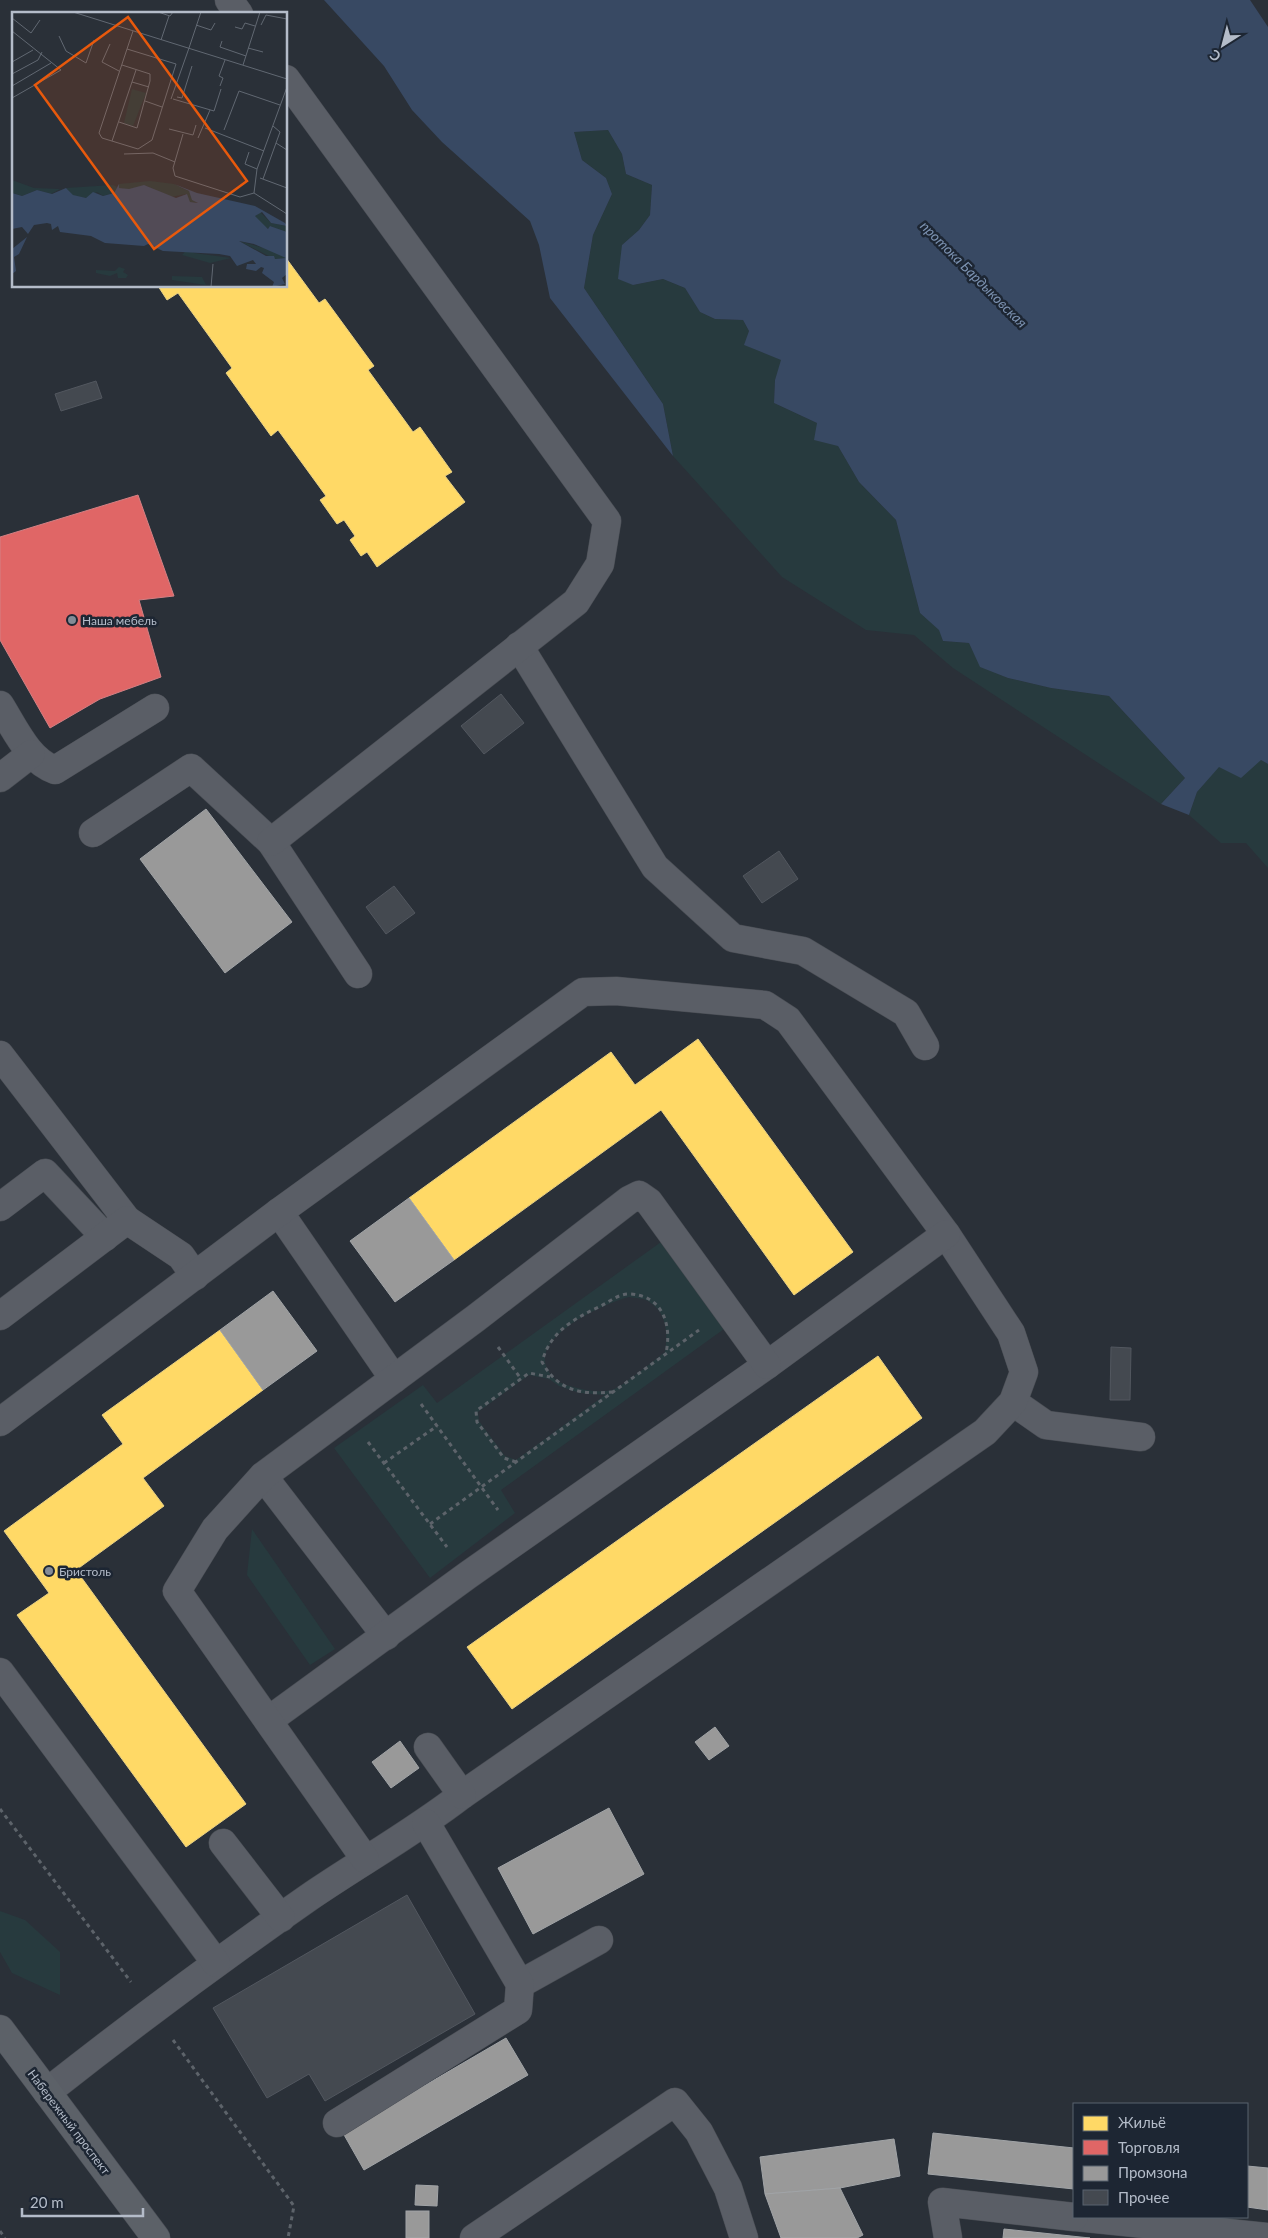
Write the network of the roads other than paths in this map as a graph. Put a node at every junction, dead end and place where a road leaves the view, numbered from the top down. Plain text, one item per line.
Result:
1 (229, 0) edge
2 (238, 12) edge
3 (288, 82) edge
4 (519, 646) junction
5 (0, 705) edge
6 (155, 708) dead end
7 (31, 754) junction
8 (0, 778) edge
9 (93, 833) dead end
10 (271, 842) junction
11 (358, 974) dead end
12 (925, 1046) dead end
13 (0, 1055) edge
14 (0, 1207) edge
15 (279, 1212) junction
16 (127, 1220) junction
17 (946, 1234) junction
18 (105, 1237) junction
19 (195, 1276) junction
20 (0, 1316) edge
21 (767, 1364) junction
22 (397, 1377) junction
23 (1012, 1402) junction
24 (0, 1422) edge
25 (1141, 1437) dead end
26 (263, 1476) junction
27 (386, 1636) junction
28 (0, 1672) edge
29 (269, 1720) junction
30 (428, 1747) dead end
31 (462, 1795) junction
32 (426, 1822) junction
33 (223, 1842) dead end
34 (366, 1859) junction
35 (280, 1918) junction
36 (599, 1940) dead end
37 (216, 1963) junction
38 (520, 1984) junction
39 (0, 2029) edge
40 (47, 2092) junction
41 (337, 2123) dead end
42 (1073, 2217) edge
43 (1085, 2218) edge
44 (1268, 2237) edge
45 (156, 2238) edge
46 (474, 2238) edge
47 (744, 2238) edge
48 (948, 2238) edge

1 - 2 street
3 - 4 street
4 - 10 street
4 - 12 street
5 - 7 street
6 - 7 street
7 - 8 street
9 - 10 street
10 - 11 street
13 - 16 street
14 - 18 street
15 - 17 street
15 - 19 street
15 - 22 street
16 - 18 street
16 - 19 street
17 - 21 street
17 - 23 street
18 - 20 street
19 - 24 street
21 - 22 street
21 - 27 street
22 - 26 street
23 - 25 street
23 - 31 street
26 - 27 street
26 - 29 street
27 - 29 street
28 - 37 street
29 - 34 street
30 - 31 street
31 - 32 street
32 - 34 street
32 - 38 street
33 - 35 street
34 - 35 street
35 - 37 street
36 - 38 street
37 - 40 street
38 - 41 street
39 - 40 main road, Набережный проспект
40 - 45 main road, Набережный проспект
42 - 48 street
43 - 44 street
46 - 47 street

